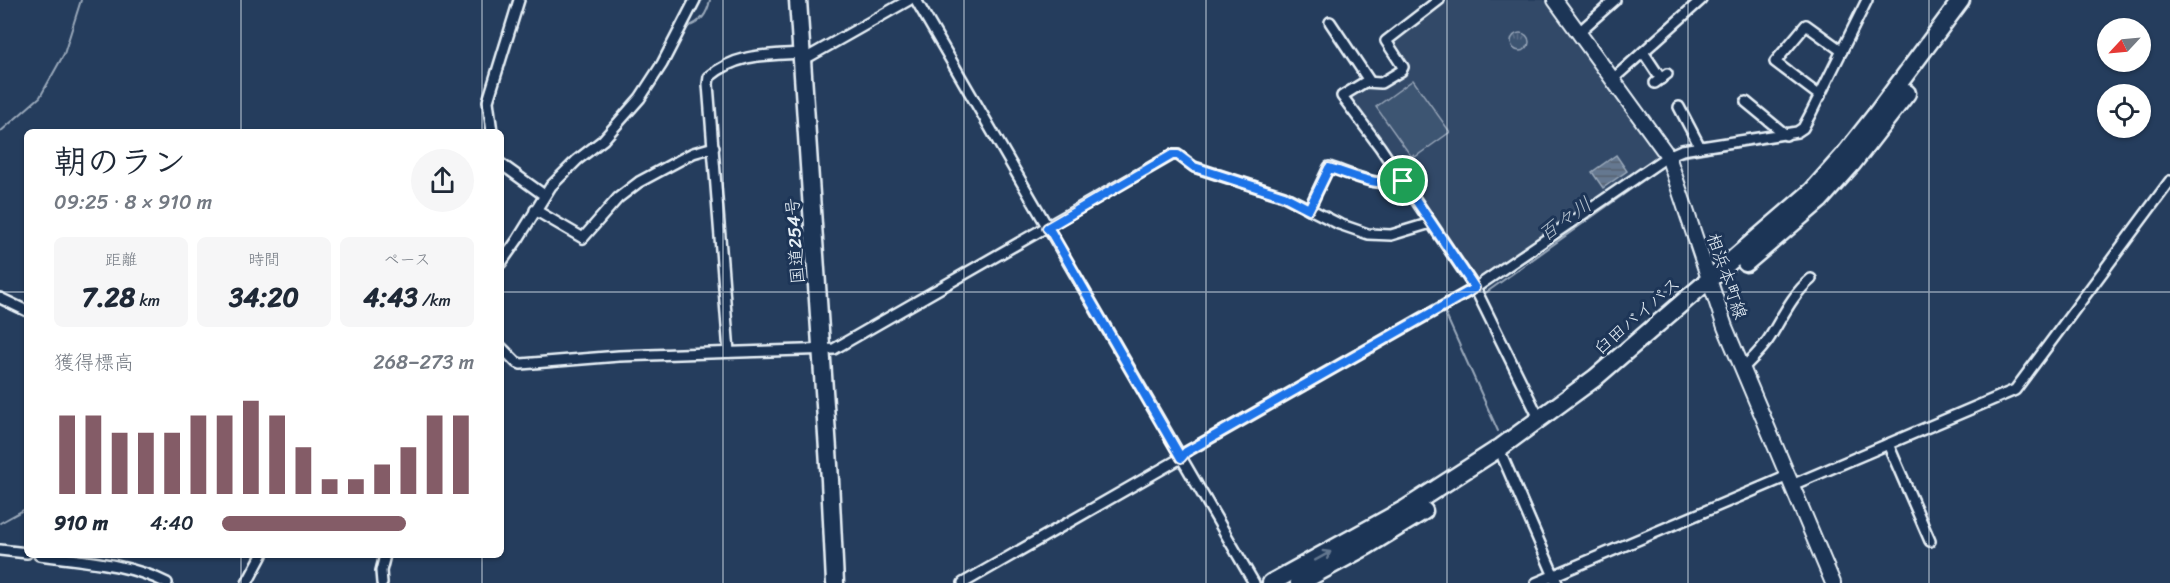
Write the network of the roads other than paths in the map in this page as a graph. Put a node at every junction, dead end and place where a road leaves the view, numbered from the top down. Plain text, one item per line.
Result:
1 (519, 0) edge
2 (695, 0) edge
3 (798, 0) edge
4 (909, 0) edge
5 (916, 0) edge
6 (1439, 0) edge
7 (1555, 0) edge
8 (1615, 0) edge
9 (1701, 0) edge
10 (1867, 0) edge
11 (1961, 0) edge
12 (1974, 0) edge
13 (1330, 22) dead end
14 (1579, 32) junction
15 (1842, 51) junction
16 (1643, 52) junction
17 (802, 57) junction
18 (1613, 79) junction
19 (1661, 79) dead end
20 (1370, 82) junction
21 (1820, 96) junction
22 (1746, 102) dead end
23 (1679, 106) dead end
24 (492, 129) edge
25 (1786, 135) junction
26 (714, 147) junction
27 (1700, 147) junction
28 (1668, 156) junction
29 (504, 167) edge
30 (1403, 181) junction
31 (2170, 181) edge
32 (540, 201) junction
33 (1309, 209) junction
34 (1431, 223) junction
35 (1047, 228) junction
36 (504, 259) edge
37 (1811, 279) dead end
38 (1710, 287) junction
39 (1475, 288) junction
40 (0, 298) edge
41 (24, 310) edge
42 (504, 350) edge
43 (821, 350) junction
44 (729, 352) junction
45 (1742, 369) junction
46 (1540, 420) junction
47 (1888, 444) junction
48 (1181, 458) junction
49 (1503, 458) junction
50 (830, 480) junction
51 (1790, 481) junction
52 (1930, 541) dead end
53 (0, 550) edge
54 (24, 554) edge
55 (64, 558) edge
56 (260, 558) edge
57 (384, 558) edge
58 (1556, 579) edge
59 (166, 583) edge
60 (247, 583) edge
61 (382, 583) edge
62 (834, 583) edge
63 (842, 583) edge
64 (963, 583) edge
65 (1254, 583) edge
66 (1271, 583) edge
67 (1299, 583) edge
68 (1536, 583) edge
69 (1833, 583) edge

1 - 24 street
2 - 32 street
3 - 17 highway, 国道254号
4 - 17 street
5 - 35 street
6 - 20 street
7 - 14 main road, 相浜本町線
8 - 14 street
9 - 16 street
10 - 15 street
11 - 38 highway, 臼田バイパス
12 - 38 highway, 臼田バイパス
13 - 20 street
14 - 18 main road, 相浜本町線
15 - 21 street
15 - 21 street
16 - 18 street
16 - 19 street
17 - 26 street
17 - 43 highway, 国道254号
18 - 28 main road, 相浜本町線
20 - 30 street
21 - 25 street
22 - 25 street
23 - 27 street
25 - 27 street
26 - 32 street
26 - 44 street
27 - 28 street
28 - 38 main road, 相浜本町線
28 - 39 street
29 - 32 street
30 - 33 street
30 - 34 street
31 - 47 street
32 - 36 street
33 - 34 street
33 - 35 street
34 - 39 street
35 - 43 street
35 - 48 street
37 - 45 street
38 - 45 main road, 相浜本町線
38 - 46 highway, 臼田バイパス
38 - 49 highway, 臼田バイパス
39 - 46 street
39 - 48 street
40 - 41 street
42 - 44 street
43 - 44 street
43 - 50 highway, 国道254号
45 - 51 main road, 相浜本町線
66 -> 46 highway, 臼田バイパス
47 - 51 street
47 - 52 street
48 - 64 street
48 - 65 street
49 - 58 street
49 - 67 highway, 臼田バイパス
50 - 62 highway, 国道254号
50 - 63 highway, 国道254号
51 - 58 street
51 - 69 main road, 相浜本町線
53 - 54 street
55 - 59 street
56 - 60 street
57 - 61 street
58 - 68 street

